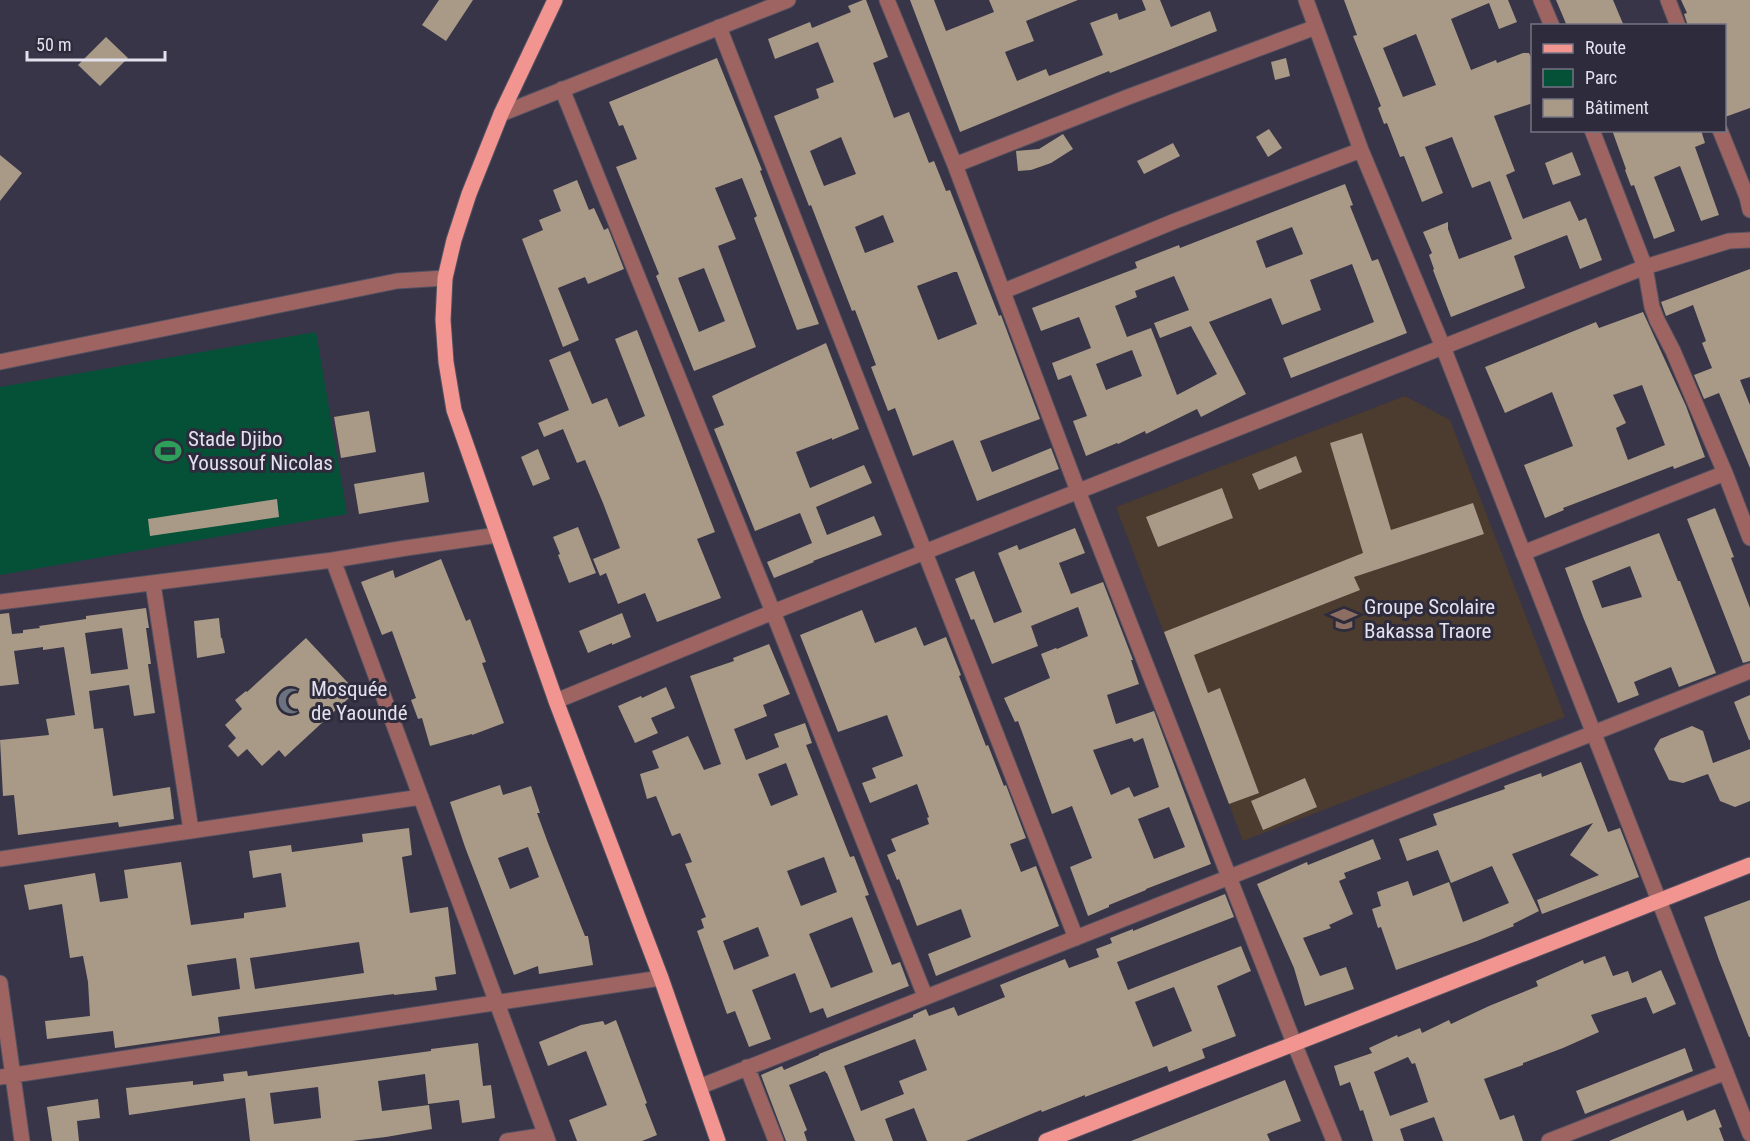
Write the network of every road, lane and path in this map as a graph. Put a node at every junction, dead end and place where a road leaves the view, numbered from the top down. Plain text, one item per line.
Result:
1 (555, 0) edge
2 (788, 0) edge
3 (887, 0) edge
4 (1306, 0) edge
5 (1541, 0) edge
6 (1668, 0) edge
7 (1551, 24) edge
8 (1677, 24) edge
9 (719, 27) junction
10 (1316, 27) junction
11 (562, 89) junction
12 (501, 114) junction
13 (1593, 132) edge
14 (1721, 132) edge
15 (1361, 150) junction
16 (956, 165) junction
17 (1750, 210) edge
18 (1750, 240) edge
19 (1645, 267) junction
20 (445, 278) junction
21 (1004, 291) junction
22 (1443, 347) junction
23 (0, 362) edge
24 (1725, 473) junction
25 (1078, 491) junction
26 (498, 535) junction
27 (1750, 538) edge
28 (925, 552) junction
29 (1523, 553) junction
30 (333, 560) junction
31 (153, 584) junction
32 (0, 602) edge
33 (773, 612) junction
34 (1750, 671) edge
35 (556, 701) junction
36 (1594, 733) junction
37 (421, 797) junction
38 (192, 830) junction
39 (0, 859) edge
40 (1750, 865) edge
41 (1229, 877) junction
42 (1659, 900) junction
43 (1076, 938) junction
44 (661, 978) junction
45 (0, 983) edge
46 (925, 996) junction
47 (497, 1002) junction
48 (1294, 1043) junction
49 (747, 1067) junction
50 (1726, 1072) junction
51 (7, 1076) edge
52 (699, 1087) junction
53 (1750, 1134) edge
54 (547, 1138) edge
55 (22, 1141) edge
56 (507, 1141) edge
57 (718, 1141) edge
58 (776, 1141) edge
59 (1046, 1141) edge
60 (1334, 1141) edge
61 (1549, 1141) edge

1 - 12 main road
2 - 9 street
3 - 16 street
4 - 10 street
5 - 7 street
6 - 8 street
9 - 11 street
9 - 28 street
10 - 15 street
10 - 16 street
11 - 12 street
11 - 33 street
12 - 20 main road
13 - 19 street
14 - 17 street
15 - 21 street
15 - 22 street
16 - 21 street
18 - 19 street
19 - 22 street
19 - 24 street
20 - 23 street
20 - 26 main road
21 - 25 street
22 - 25 street
22 - 29 street
24 - 27 street
24 - 29 street
25 - 28 street
25 - 41 street
26 - 30 street
26 - 35 main road
28 - 33 street
28 - 43 street
29 - 36 street
30 - 31 street
30 - 37 street
31 - 32 street
31 - 38 street
33 - 35 street
33 - 46 street
34 - 36 street
35 - 44 main road
36 - 41 street
36 - 42 street
37 - 38 street
37 - 47 street
38 - 39 street
40 - 42 main road
41 - 43 street
41 - 48 street
42 - 48 main road
42 - 50 street
43 - 46 street
44 - 47 street
44 - 52 main road
45 - 51 street
46 - 49 street
47 - 51 street
47 - 54 street
48 - 59 main road
48 - 60 street
49 - 52 street
49 - 58 street
50 - 53 street
50 - 61 street
51 - 55 street
52 - 57 main road
54 - 56 street

